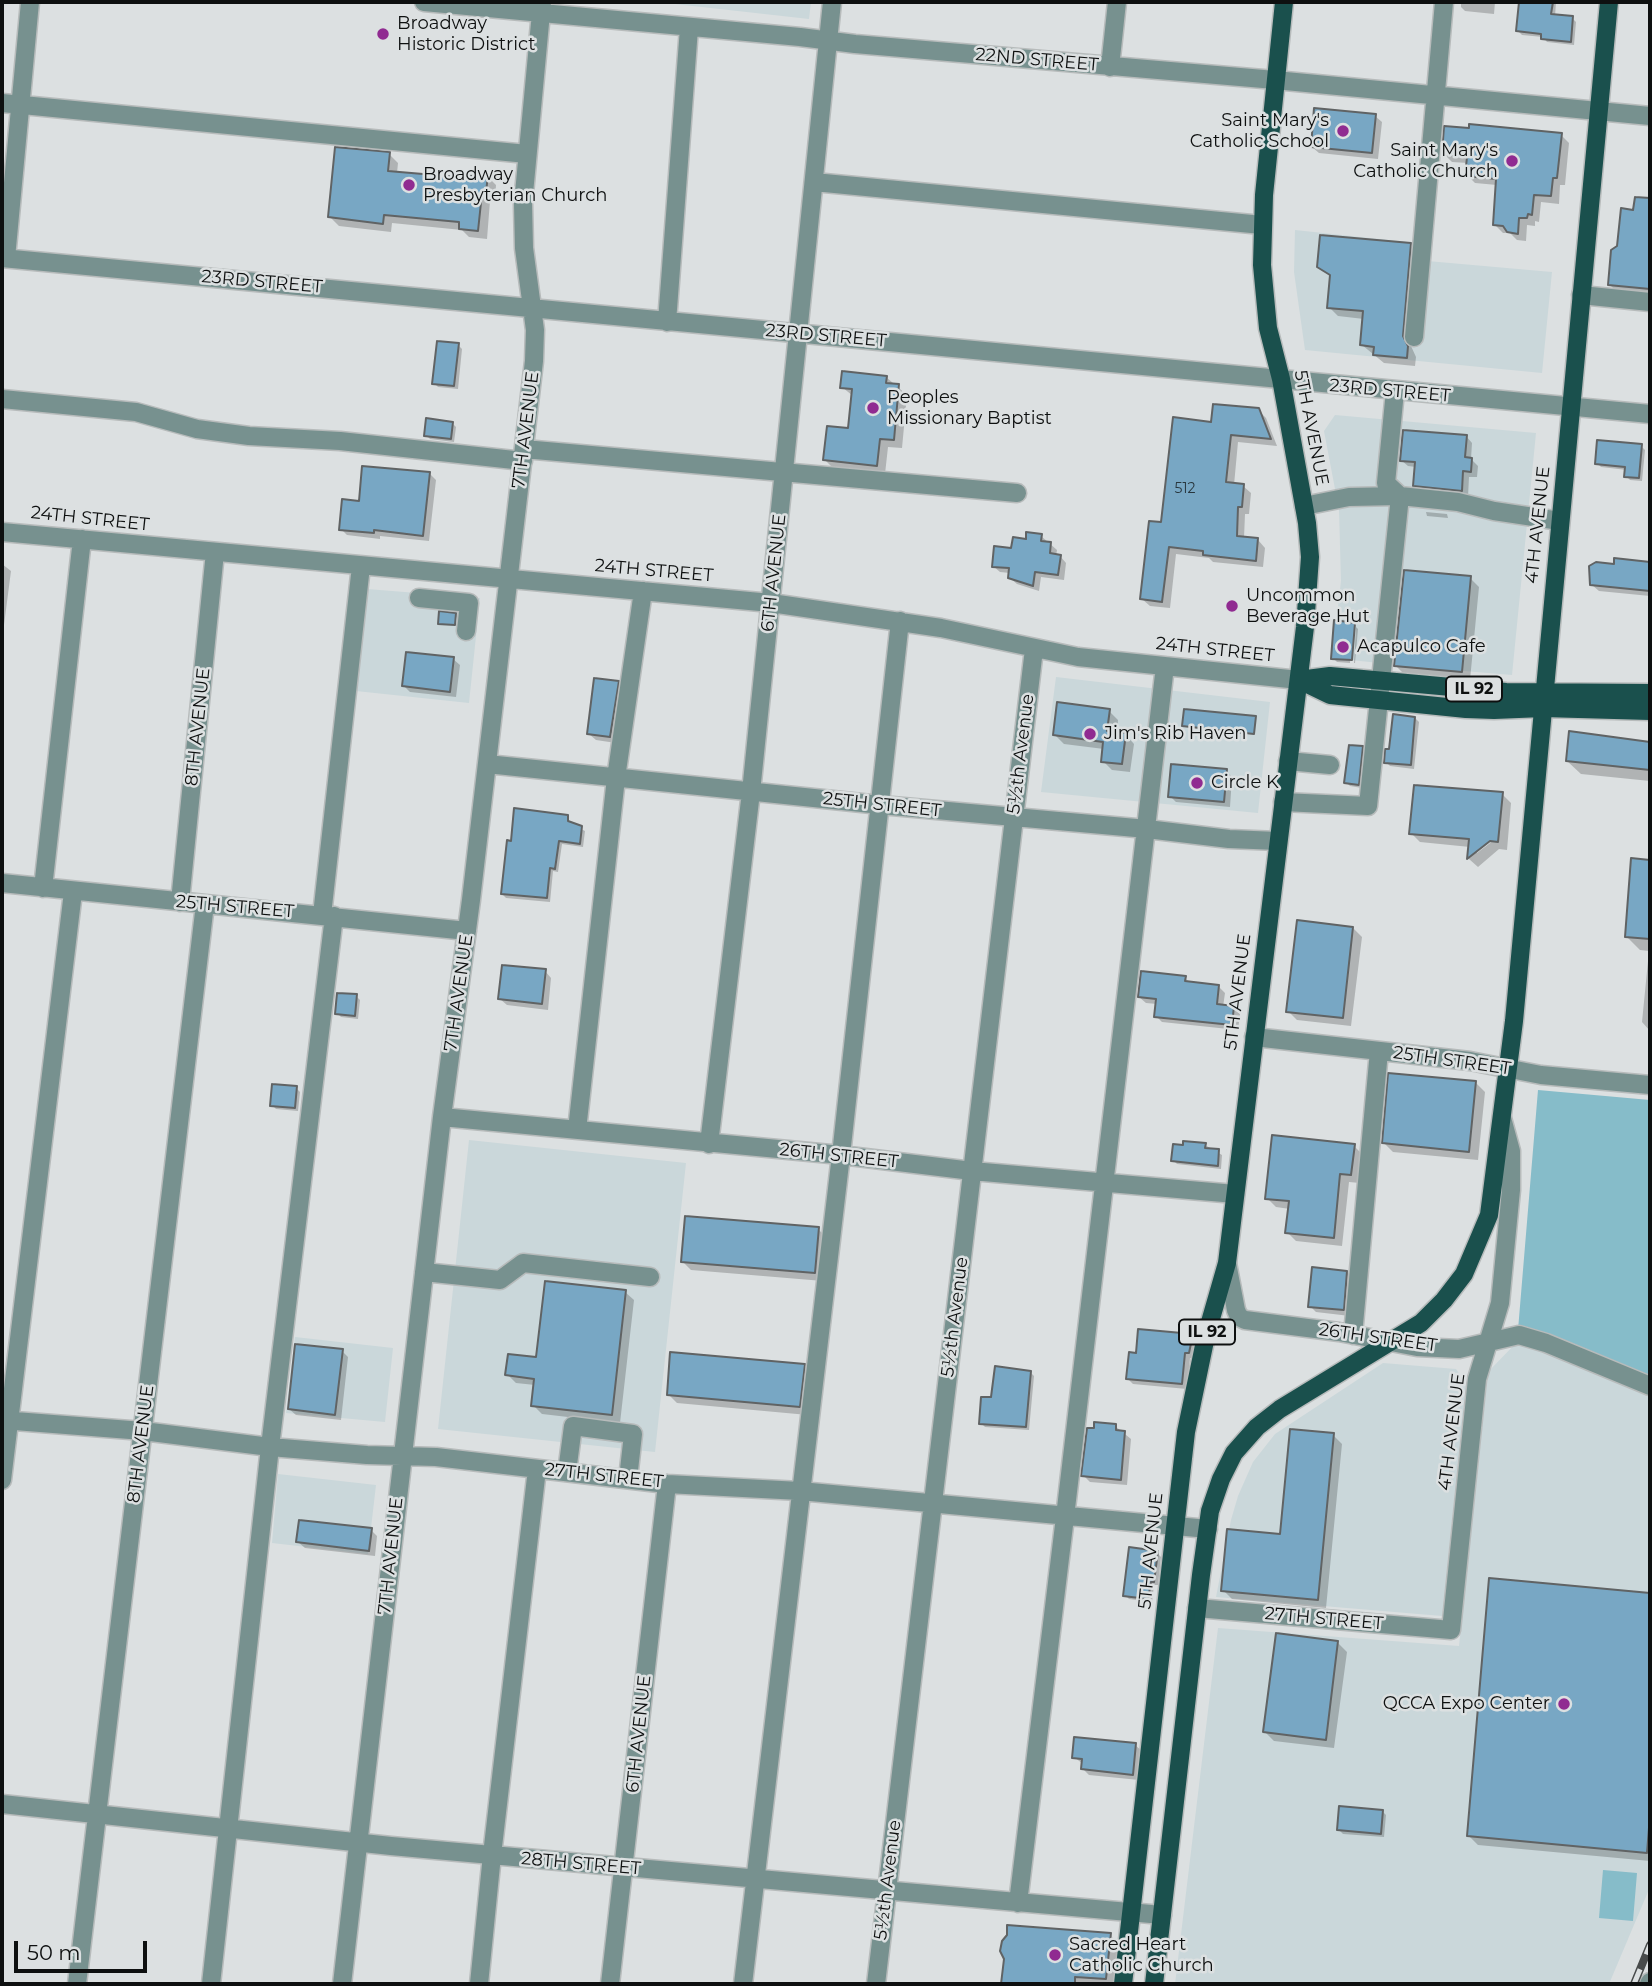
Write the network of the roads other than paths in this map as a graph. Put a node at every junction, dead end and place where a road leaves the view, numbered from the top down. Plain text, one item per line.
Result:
1 (30, 2) edge
2 (424, 2) edge
3 (832, 2) edge
4 (1117, 2) edge
5 (1284, 2) edge
6 (1444, 2) edge
7 (1609, 2) edge
8 (541, 7) edge
9 (689, 28) junction
10 (828, 41) junction
11 (1110, 66) junction
12 (1275, 80) junction
13 (1435, 96) junction
14 (2, 103) edge
15 (21, 105) junction
16 (1598, 110) junction
17 (1650, 116) edge
18 (527, 155) junction
19 (814, 181) junction
20 (1262, 225) junction
21 (4, 258) edge
22 (1581, 295) junction
23 (1650, 302) edge
24 (533, 307) junction
25 (667, 322) junction
26 (799, 333) junction
27 (1413, 337) dead end
28 (1281, 379) junction
29 (1395, 391) junction
30 (2, 399) edge
31 (1571, 407) junction
32 (1650, 414) edge
33 (523, 455) junction
34 (784, 474) junction
35 (1017, 493) dead end
36 (1400, 496) junction
37 (1304, 506) junction
38 (1560, 521) junction
39 (2, 532) edge
40 (82, 540) junction
41 (215, 552) junction
42 (361, 566) junction
43 (508, 579) junction
44 (643, 591) junction
45 (419, 598) dead end
46 (771, 604) junction
47 (900, 621) junction
48 (466, 631) dead end
49 (1034, 649) junction
50 (1165, 666) junction
51 (1299, 680) junction
52 (1380, 681) junction
53 (1650, 693) edge
54 (1379, 700) junction
55 (1543, 700) junction
56 (1603, 709) junction
57 (1650, 711) edge
58 (1650, 719) edge
59 (1288, 761) junction
60 (487, 764) junction
61 (1330, 765) dead end
62 (616, 778) junction
63 (751, 792) junction
64 (1283, 802) junction
65 (881, 805) junction
66 (1014, 818) junction
67 (1147, 829) junction
68 (1278, 841) junction
69 (2, 883) edge
70 (43, 888) junction
71 (73, 892) junction
72 (180, 902) junction
73 (205, 904) junction
74 (328, 916) junction
75 (467, 931) junction
76 (1254, 1037) junction
77 (1379, 1051) junction
78 (1509, 1061) junction
79 (1650, 1085) edge
80 (442, 1117) junction
81 (1502, 1118) junction
82 (578, 1130) junction
83 (709, 1144) junction
84 (841, 1155) junction
85 (972, 1171) junction
86 (1103, 1182) junction
87 (1235, 1194) junction
88 (1227, 1263) junction
89 (424, 1272) junction
90 (650, 1278) dead end
91 (1353, 1335) junction
92 (1388, 1343) junction
93 (1489, 1343) junction
94 (1650, 1386) edge
95 (5, 1420) edge
96 (143, 1431) junction
97 (270, 1447) junction
98 (402, 1457) junction
99 (537, 1469) junction
100 (567, 1472) junction
101 (628, 1479) junction
102 (2, 1480) edge
103 (667, 1484) junction
104 (800, 1491) junction
105 (932, 1505) junction
106 (1065, 1517) junction
107 (1174, 1525) junction
108 (1208, 1529) junction
109 (1198, 1608) junction
110 (1451, 1630) joint
111 (2, 1804) edge
112 (97, 1814) junction
113 (229, 1830) junction
114 (359, 1842) junction
115 (492, 1856) junction
116 (624, 1868) junction
117 (755, 1879) junction
118 (886, 1892) junction
119 (1017, 1903) junction
120 (1132, 1912) junction
121 (1162, 1915) junction
122 (77, 1984) edge
123 (211, 1984) edge
124 (342, 1984) edge
125 (479, 1984) edge
126 (610, 1984) edge
127 (743, 1984) edge
128 (876, 1984) edge
129 (1123, 1984) edge
130 (1154, 1984) edge

1 - 15 street
2 - 8 street, 22ND STREET
3 - 10 street, 6TH AVENUE
4 - 11 street
5 - 12 main road, 5TH AVENUE
6 - 13 street
7 - 16 main road, 4TH AVENUE
8 - 9 street, 22ND STREET
8 - 18 street, 7TH AVENUE
9 - 10 street, 22ND STREET
9 - 25 street
10 - 11 street, 22ND STREET
10 - 19 street, 6TH AVENUE
11 - 12 street, 22ND STREET
12 - 13 street, 22ND STREET
12 - 20 main road, 5TH AVENUE
13 - 16 street, 22ND STREET
13 - 27 street
14 - 15 street
15 - 18 street
15 - 21 street
16 - 17 street, 22ND STREET
16 - 22 main road, 4TH AVENUE
18 - 24 street, 7TH AVENUE
19 - 20 street
19 - 26 street, 6TH AVENUE
20 - 28 main road, 5TH AVENUE
21 - 24 street, 23RD STREET
22 - 23 street
22 - 31 main road, 4TH AVENUE
24 - 25 street, 23RD STREET
24 - 33 street, 7TH AVENUE
25 - 26 street, 23RD STREET
26 - 28 street, 23RD STREET
26 - 34 street, 6TH AVENUE
28 - 29 street, 23RD STREET
28 - 37 main road, 5TH AVENUE
29 - 31 street, 23RD STREET
29 - 36 street
30 - 33 street
31 - 32 street, 23RD STREET
31 - 38 main road, 4TH AVENUE
33 - 34 street
33 - 43 street, 7TH AVENUE
34 - 35 street
34 - 46 street, 6TH AVENUE
36 - 37 street
36 - 38 street
36 - 52 street
37 - 51 main road, 5TH AVENUE
38 - 55 main road, 4TH AVENUE
39 - 40 street, 24TH STREET
40 - 41 street, 24TH STREET
40 - 70 street
41 - 42 street, 24TH STREET
41 - 72 street, 8TH AVENUE
42 - 43 street, 24TH STREET
42 - 74 street
43 - 44 street, 24TH STREET
43 - 60 street, 7TH AVENUE
44 - 46 street, 24TH STREET
44 - 62 street
45 - 48 street
46 - 47 street, 24TH STREET
46 - 63 street, 6TH AVENUE
47 - 49 street, 24TH STREET
47 - 65 street
49 - 50 street, 24TH STREET
49 - 66 street, 5½th Avenue
50 - 51 street, 24TH STREET
50 - 67 street
51 - 52 main road, 24TH STREET / IL 92
51 - 54 main road, 24TH STREET
51 - 59 main road, 5TH AVENUE / IL 92
52 - 54 street
52 - 55 main road, 24TH STREET / IL 92
53 - 55 main road, 24TH STREET / IL 92
54 - 55 main road, 24TH STREET
54 - 64 street
55 - 56 main road, 24TH STREET / IL 92
55 - 78 main road, 4TH AVENUE
56 - 57 main road, 24TH STREET / IL 92
56 - 58 street
59 - 61 street
59 - 64 main road, 5TH AVENUE / IL 92
60 - 62 street, 25TH STREET
60 - 75 street, 7TH AVENUE
62 - 63 street, 25TH STREET
62 - 82 street
63 - 65 street, 25TH STREET
63 - 83 street, 6TH AVENUE
64 - 68 main road, 5TH AVENUE / IL 92
65 - 66 street, 25TH STREET
65 - 84 street
66 - 67 street, 25TH STREET
66 - 85 street, 5½th Avenue
67 - 68 street, 25TH STREET
67 - 86 street
68 - 76 main road, 5TH AVENUE / IL 92
69 - 70 street, 25TH STREET
70 - 71 street, 25TH STREET
71 - 72 street, 25TH STREET
71 - 95 street
72 - 73 street, 25TH STREET
73 - 74 street, 25TH STREET
73 - 96 street, 8TH AVENUE
74 - 75 street, 25TH STREET
74 - 97 street
75 - 80 street, 7TH AVENUE
76 - 77 street, 25TH STREET
76 - 87 main road, 5TH AVENUE / IL 92
77 - 78 street, 25TH STREET
77 - 91 street
78 - 79 street, 25TH STREET
78 - 81 main road
80 - 82 street, 26TH STREET
80 - 89 street, 7TH AVENUE
81 - 92 main road
81 - 93 street, 4TH AVENUE
82 - 83 street, 26TH STREET
83 - 84 street, 26TH STREET
84 - 85 street, 26TH STREET
84 - 104 street
85 - 86 street, 26TH STREET
85 - 105 street, 5½th Avenue
86 - 87 street, 26TH STREET
86 - 106 street
87 - 88 main road, 5TH AVENUE / IL 92
88 - 91 street, 26TH STREET
88 - 107 main road, 5TH AVENUE / IL 92
89 - 90 street
89 - 98 street, 7TH AVENUE
91 - 92 street, 26TH STREET
92 - 93 street, 26TH STREET
92 - 108 main road
93 - 94 street, 26TH STREET
93 - 110 street, 4TH AVENUE
95 - 96 street, 27TH STREET
95 - 102 street
96 - 97 street, 27TH STREET
96 - 112 street, 8TH AVENUE
97 - 98 street, 27TH STREET
97 - 113 street
98 - 99 street, 27TH STREET
98 - 114 street, 7TH AVENUE
99 - 100 street, 27TH STREET
99 - 115 street
100 - 101 street, 27TH STREET
100 - 101 street
101 - 103 street, 27TH STREET
103 - 104 street, 27TH STREET
103 - 116 street, 6TH AVENUE
104 - 105 street, 27TH STREET
104 - 117 street
105 - 106 street, 27TH STREET
105 - 118 street, 5½th Avenue
106 - 107 street, 27TH STREET
106 - 119 street
107 - 108 street, 27TH STREET
107 - 120 main road, 5TH AVENUE / IL 92
108 - 109 main road
109 - 110 street, 27TH STREET
109 - 121 main road
111 - 112 street, 28TH STREET
112 - 113 street, 28TH STREET
112 - 122 street, 8TH AVENUE
113 - 114 street, 28TH STREET
113 - 123 street
114 - 115 street, 28TH STREET
114 - 124 street, 7TH AVENUE
115 - 116 street, 28TH STREET
115 - 125 street
116 - 117 street, 28TH STREET
116 - 126 street, 6TH AVENUE
117 - 118 street, 28TH STREET
117 - 127 street
118 - 119 street, 28TH STREET
118 - 128 street, 5½th Avenue
119 - 120 street, 28TH STREET
120 - 121 street, 28TH STREET
120 - 129 main road, 5TH AVENUE / IL 92
121 - 130 main road

